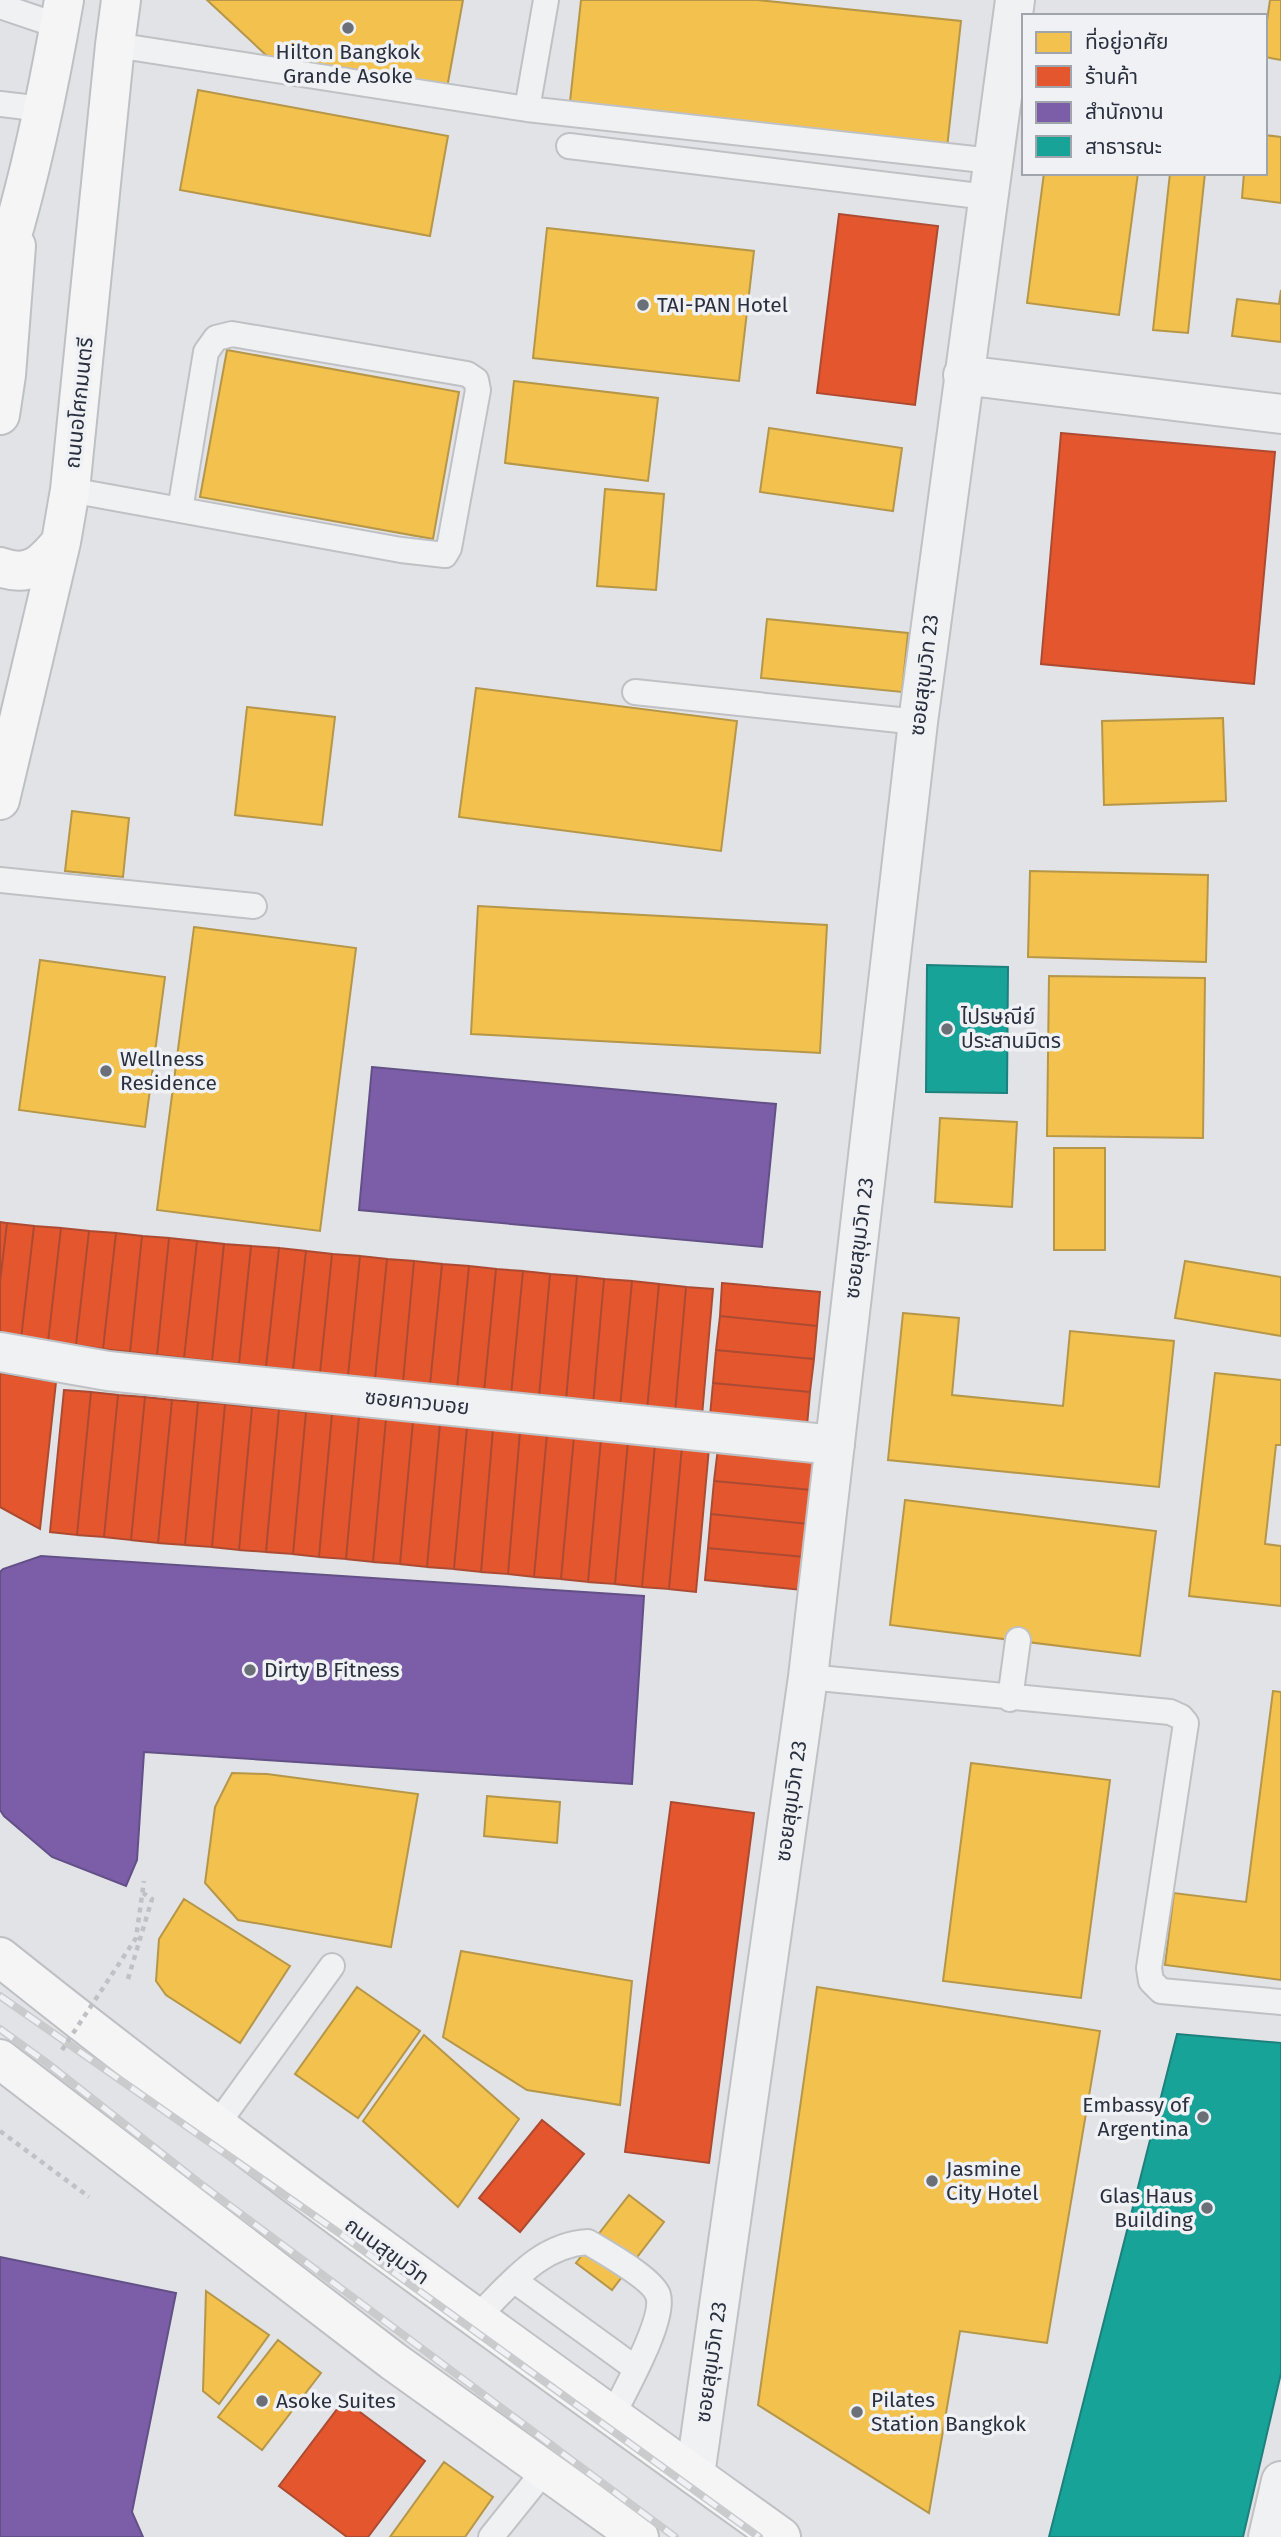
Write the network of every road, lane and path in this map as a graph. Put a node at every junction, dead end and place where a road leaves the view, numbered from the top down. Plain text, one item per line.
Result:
1 (121, 0) edge
2 (546, 0) edge
3 (1015, 0) edge
4 (0, 6) edge
5 (62, 13) edge
6 (115, 45) junction
7 (0, 104) edge
8 (527, 108) junction
9 (43, 109) junction
10 (569, 146) dead end
11 (989, 179) junction
12 (18, 219) junction
13 (0, 275) edge
14 (963, 376) junction
15 (1281, 414) edge
16 (0, 415) edge
17 (70, 490) junction
18 (180, 510) junction
19 (61, 542) junction
20 (0, 567) edge
21 (635, 692) dead end
22 (918, 722) junction
23 (0, 800) edge
24 (0, 880) edge
25 (254, 906) dead end
26 (0, 1352) edge
27 (835, 1445) junction
28 (1018, 1640) dead end
29 (808, 1678) junction
30 (1010, 1699) junction
31 (144, 1881) dead end
32 (143, 1893) junction
33 (0, 1957) edge
34 (332, 1966) dead end
35 (128, 1979) dead end
36 (1281, 2002) edge
37 (62, 2050) dead end
38 (10, 2072) edge
39 (216, 2126) junction
40 (0, 2131) edge
41 (89, 2197) dead end
42 (515, 2281) junction
43 (477, 2316) junction
44 (635, 2368) junction
45 (612, 2417) junction
46 (544, 2470) junction
47 (695, 2475) junction
48 (1281, 2481) edge
49 (491, 2537) edge
50 (639, 2537) edge
51 (781, 2537) edge
52 (1268, 2537) edge

1 - 6 main road, ถนนอโศกมนตรี
2 - 8 lane
3 - 11 street, ซอยสุขุมวิท 23
4 - 5 lane
5 - 9 main road
6 - 8 lane
6 - 17 main road, ถนนอโศกมนตรี
7 - 9 lane
8 - 11 lane
9 - 12 main road
10 - 11 lane
11 - 14 street, ซอยสุขุมวิท 23
12 - 13 main road
12 - 16 main road
14 - 15 street
14 - 22 street, ซอยสุขุมวิท 23
17 - 18 lane
17 - 19 main road, ถนนอโศกมนตรี
18 - 18 lane
19 - 20 main road
19 - 23 main road, ถนนอโศกมนตรี
21 - 22 lane
22 - 27 street, ซอยสุขุมวิท 23
24 - 25 lane
26 - 27 street, ซอยคาวบอย
27 - 29 street, ซอยสุขุมวิท 23
28 - 30 lane
29 - 30 lane
29 - 47 street, ซอยสุขุมวิท 23
30 - 36 lane
31 - 32 path, bridge
32 - 35 path
32 - 37 path, bridge
33 - 39 main road, ถนนสุขุมวิท
34 - 39 lane
38 - 46 main road
39 - 43 main road, ถนนสุขุมวิท
40 - 41 path
42 - 43 lane
42 - 44 lane
42 - 44 lane
43 - 45 main road, ถนนสุขุมวิท
44 - 45 lane
45 - 47 main road, ถนนสุขุมวิท
46 - 49 lane
46 - 50 main road
47 - 51 main road, ถนนสุขุมวิท
48 - 52 street

